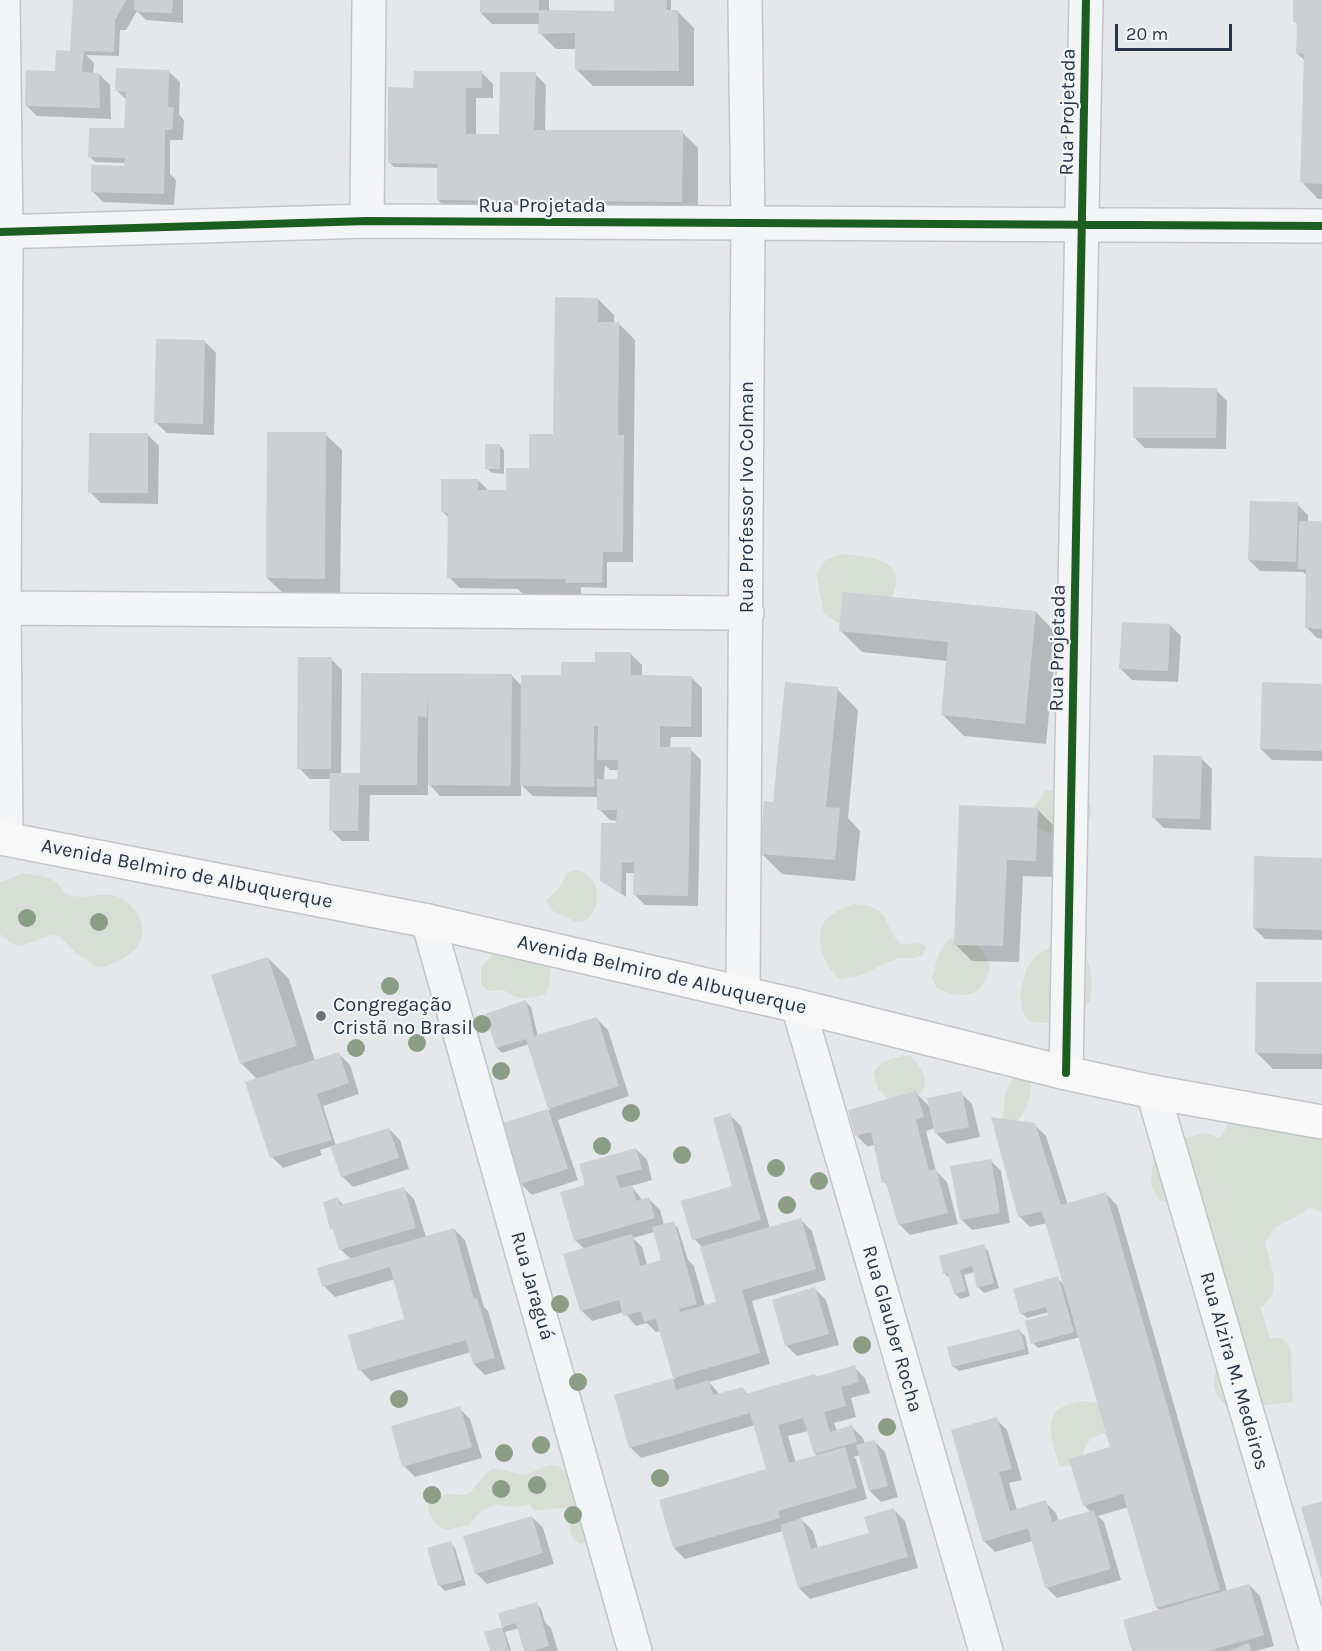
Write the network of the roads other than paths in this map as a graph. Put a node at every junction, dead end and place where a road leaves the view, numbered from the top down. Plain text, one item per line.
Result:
1 (3, 0) edge
2 (369, 0) edge
3 (745, 0) edge
4 (1086, 0) edge
5 (368, 221) junction
6 (748, 224) junction
7 (1083, 225) junction
8 (1322, 226) edge
9 (3, 232) edge
10 (4, 608) junction
11 (747, 613) junction
12 (3, 839) edge
13 (428, 921) junction
14 (743, 994) junction
15 (798, 1006) junction
16 (1066, 1072) junction
17 (1153, 1092) junction
18 (1322, 1122) edge
19 (635, 1651) edge
20 (986, 1651) edge
21 (1317, 1651) edge

1 - 9 street
2 - 5 street
3 - 6 street, Rua Professor Ivo Colman
4 - 7 street, Rua Projetada
5 - 6 street, Rua Projetada
5 - 9 street, Rua Projetada
6 - 7 street, Rua Projetada
6 - 11 street, Rua Professor Ivo Colman
7 - 8 street, Rua Projetada
7 - 16 street, Rua Projetada
9 - 10 street
10 - 11 street
10 - 12 street
11 - 14 street, Rua Professor Ivo Colman
12 - 13 main road, Avenida Belmiro de Albuquerque
13 - 14 main road, Avenida Belmiro de Albuquerque
13 - 19 street, Rua Jaraguá
14 - 15 main road, Avenida Belmiro de Albuquerque
15 - 16 main road, Avenida Belmiro de Albuquerque
15 - 20 street, Rua Glauber Rocha
16 - 17 main road, Avenida Belmiro de Albuquerque
17 - 18 main road, Avenida Belmiro de Albuquerque
17 - 21 street, Rua Alzira M. Medeiros

